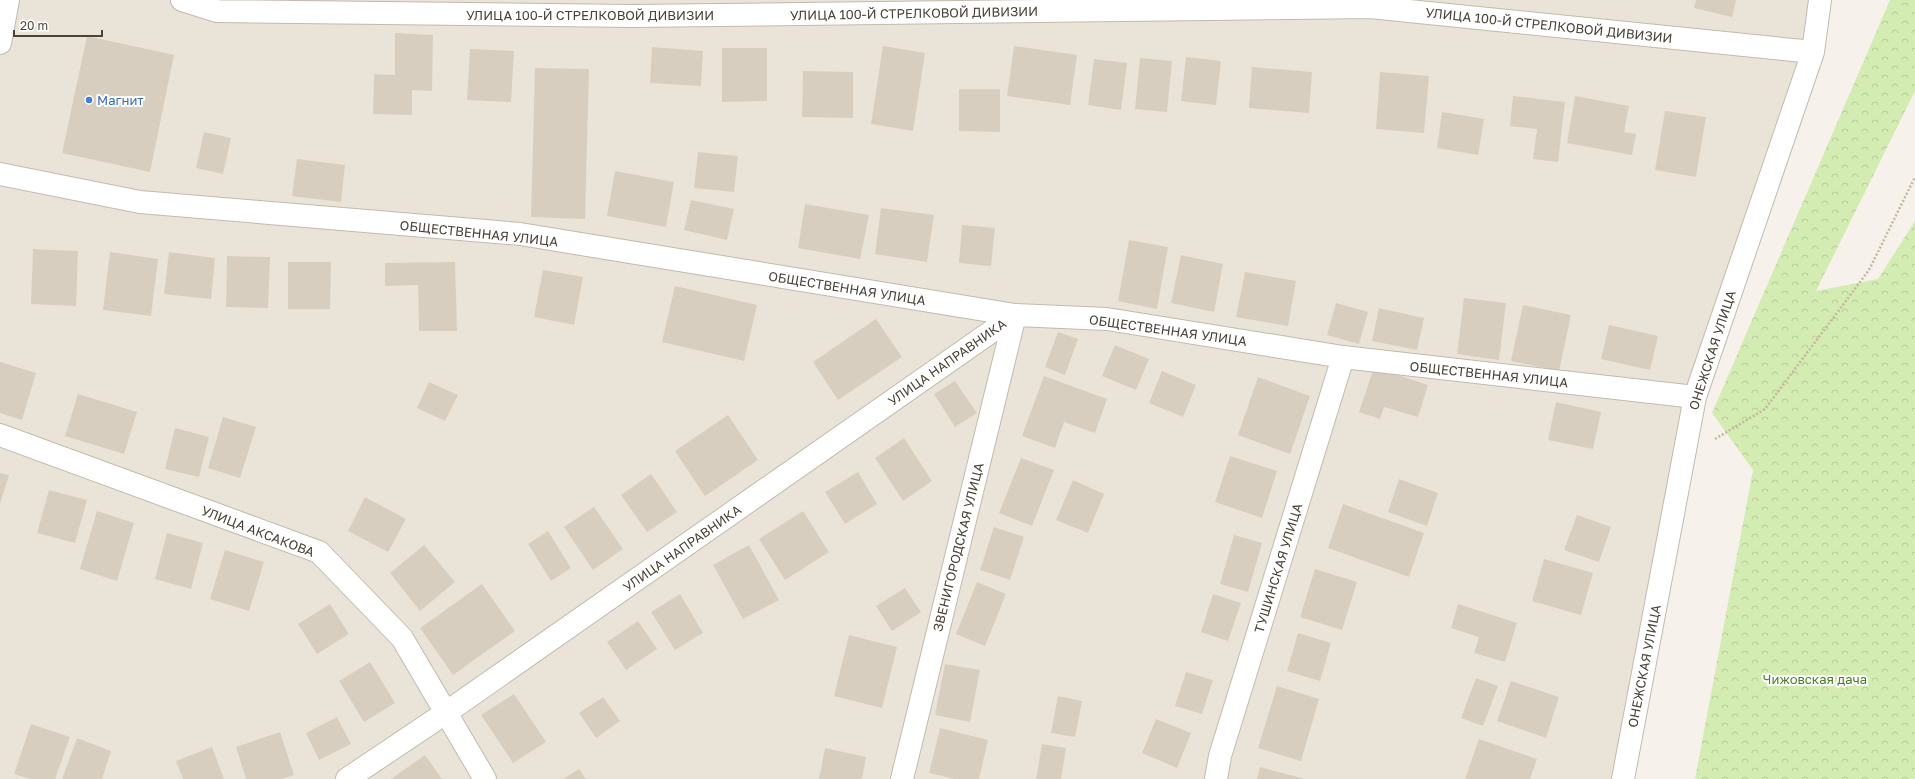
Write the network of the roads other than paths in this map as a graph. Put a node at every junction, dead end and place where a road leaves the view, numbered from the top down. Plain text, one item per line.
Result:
1 (8, 0) edge
2 (182, 0) edge
3 (1820, 0) edge
4 (632, 8) edge
5 (0, 43) edge
6 (1814, 52) junction
7 (0, 174) edge
8 (1015, 315) junction
9 (1343, 357) junction
10 (1695, 397) junction
11 (0, 435) edge
12 (447, 712) junction
13 (347, 779) edge
14 (485, 779) edge
15 (902, 779) edge
16 (1216, 779) edge
17 (1623, 779) edge

1 - 5 street
2 - 4 street, УЛИЦА 100-Й СТРЕЛКОВОЙ ДИВИЗИИ
3 - 6 street, ОНЕЖСКАЯ УЛИЦА
4 - 6 street, УЛИЦА 100-Й СТРЕЛКОВОЙ ДИВИЗИИ
6 - 10 street, ОНЕЖСКАЯ УЛИЦА
7 - 8 street, ОБЩЕСТВЕННАЯ УЛИЦА
8 - 9 street, ОБЩЕСТВЕННАЯ УЛИЦА
8 - 12 street, УЛИЦА НАПРАВНИКА
8 - 15 street, ЗВЕНИГОРОДСКАЯ УЛИЦА
9 - 10 street, ОБЩЕСТВЕННАЯ УЛИЦА
9 - 16 street, ТУШИНСКАЯ УЛИЦА
10 - 17 street, ОНЕЖСКАЯ УЛИЦА
11 - 12 street, УЛИЦА АКСАКОВА
12 - 13 street, УЛИЦА НАПРАВНИКА
12 - 14 street, УЛИЦА АКСАКОВА

